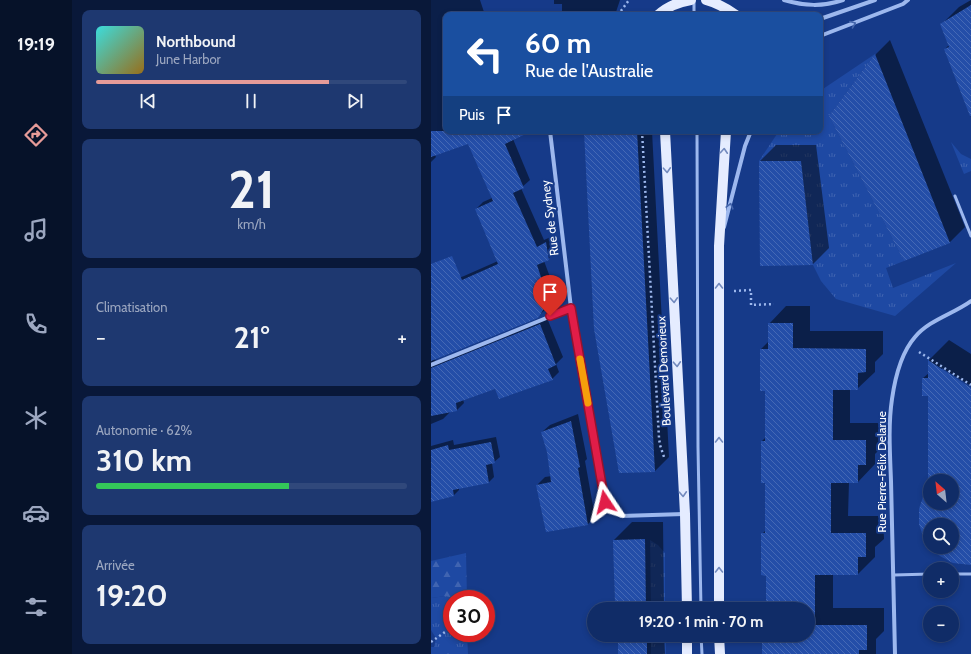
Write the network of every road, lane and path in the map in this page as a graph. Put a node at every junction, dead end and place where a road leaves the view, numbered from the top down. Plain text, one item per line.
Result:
1 (629, 0) edge
2 (691, 0) edge
3 (694, 0) edge
4 (706, 0) edge
5 (784, 0) edge
6 (843, 0) edge
7 (875, 0) edge
8 (908, 0) edge
9 (670, 3) edge
10 (726, 4) edge
11 (620, 12) edge
12 (662, 12) edge
13 (694, 12) edge
14 (733, 12) edge
15 (823, 18) edge
16 (823, 35) edge
17 (550, 134) edge
18 (642, 134) edge
19 (665, 134) edge
20 (697, 134) edge
21 (725, 134) edge
22 (750, 134) edge
23 (955, 196) dead end
24 (971, 236) edge
25 (719, 246) junction
26 (751, 290) dead end
27 (971, 302) edge
28 (774, 304) dead end
29 (571, 308) junction
30 (909, 345) junction
31 (431, 365) edge
32 (971, 385) edge
33 (666, 460) dead end
34 (685, 514) junction
35 (923, 574) edge
36 (959, 574) edge
37 (971, 574) edge
38 (894, 575) junction
39 (687, 602) edge
40 (701, 602) edge
41 (719, 602) edge
42 (443, 633) edge
43 (431, 642) edge
44 (687, 642) edge
45 (701, 642) edge
46 (719, 642) edge
47 (687, 654) edge
48 (701, 654) edge
49 (719, 654) edge
50 (895, 654) edge

1 - 11 path
2 - 9 main road
3 - 13 lane
4 - 10 main road
5 - 6 street
7 - 15 street
16 -> 8 street
9 - 12 main road
10 - 14 main road
17 - 29 street, Rue de Sydney
18 - 33 path
19 -> 34 main road, Boulevard Demorieux
20 - 40 lane
25 -> 21 main road
25 -> 22 street
23 - 24 lane
41 -> 25 main road
26 - 28 path
27 - 30 street, Rue Pierre-Félix Delarue
29 - 31 street
29 - 34 street, Rue de Sydney
30 - 32 path
30 - 38 street, Rue Pierre-Félix Delarue
34 - 39 main road, Boulevard Demorieux
35 - 38 lane
36 - 37 lane
38 - 50 street, Rue Pierre-Félix Delarue
42 - 43 path
44 - 47 main road
45 - 48 lane
46 - 49 main road

